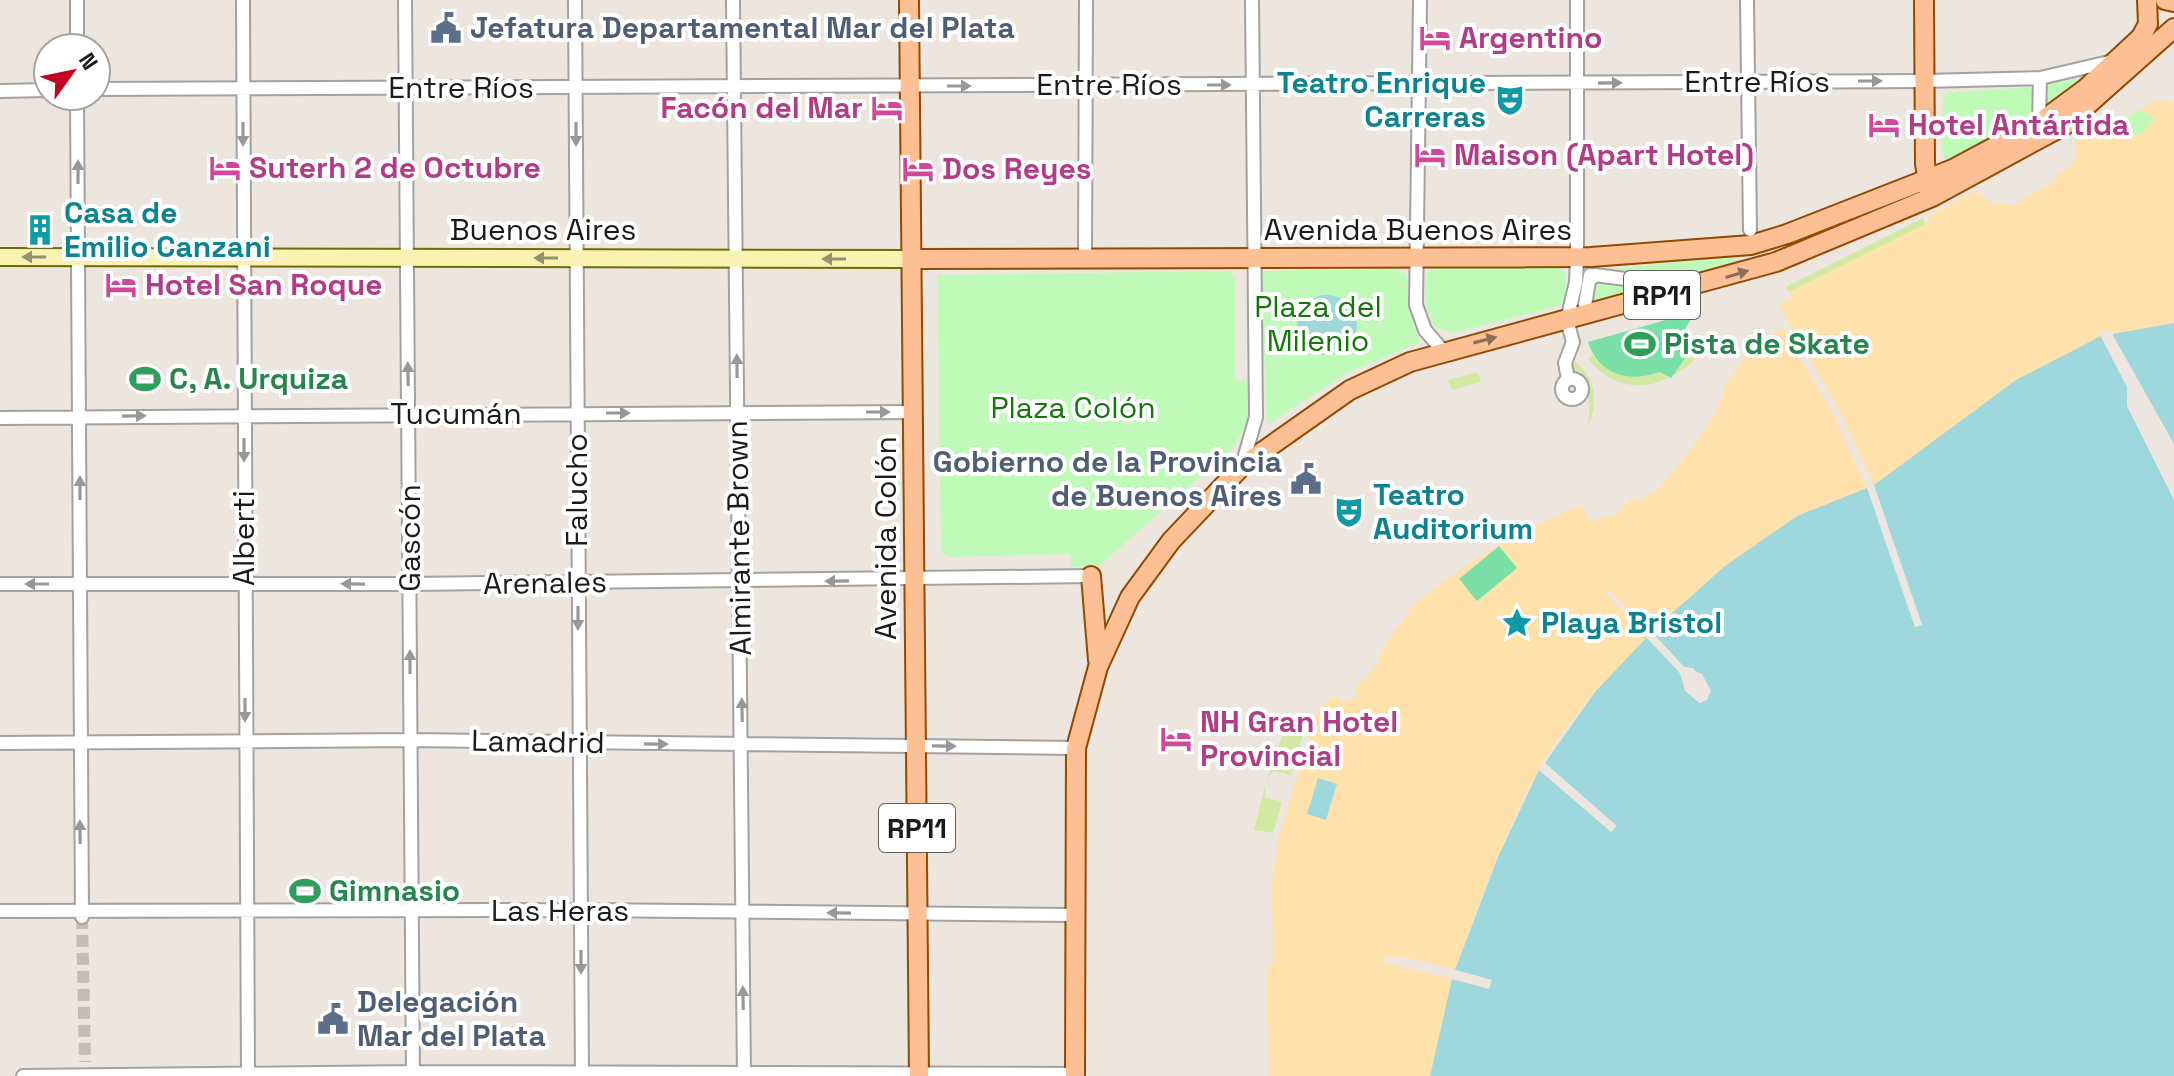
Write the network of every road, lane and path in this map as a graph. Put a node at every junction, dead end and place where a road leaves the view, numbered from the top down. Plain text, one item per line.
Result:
1 (77, 0) edge
2 (243, 0) edge
3 (405, 0) edge
4 (575, 0) edge
5 (733, 0) edge
6 (909, 0) edge
7 (1086, 0) edge
8 (1252, 0) edge
9 (1420, 0) edge
10 (1577, 0) edge
11 (1747, 0) edge
12 (1924, 0) edge
13 (2147, 0) edge
14 (2165, 0) edge
15 (2174, 2) edge
16 (2174, 28) edge
17 (77, 32) edge
18 (2119, 59) junction
19 (2040, 78) junction
20 (1748, 81) junction
21 (1925, 81) junction
22 (1420, 84) junction
23 (1577, 84) junction
24 (1086, 85) junction
25 (1253, 85) junction
26 (910, 86) junction
27 (243, 87) junction
28 (575, 87) junction
29 (733, 87) junction
30 (405, 88) junction
31 (112, 89) edge
32 (32, 90) edge
33 (0, 91) edge
34 (77, 112) edge
35 (2039, 123) junction
36 (1930, 188) junction
37 (1750, 237) junction
38 (0, 257) edge
39 (1417, 257) junction
40 (1577, 257) junction
41 (78, 258) junction
42 (243, 258) junction
43 (406, 258) junction
44 (576, 258) junction
45 (735, 259) junction
46 (912, 259) junction
47 (1085, 259) junction
48 (1254, 259) junction
49 (1590, 278) dead end
50 (1585, 305) dead end
51 (1567, 320) junction
52 (1443, 351) junction
53 (1568, 379) dead end
54 (913, 412) junction
55 (577, 413) junction
56 (737, 413) junction
57 (409, 414) junction
58 (244, 415) junction
59 (80, 417) junction
60 (0, 418) edge
61 (1242, 466) junction
62 (1091, 576) joint
63 (915, 580) junction
64 (244, 582) junction
65 (740, 582) junction
66 (80, 583) junction
67 (578, 583) junction
68 (0, 584) edge
69 (410, 584) junction
70 (1098, 667) junction
71 (245, 740) junction
72 (410, 740) junction
73 (79, 742) junction
74 (0, 743) edge
75 (578, 743) junction
76 (742, 745) junction
77 (916, 745) junction
78 (1076, 748) junction
79 (581, 910) junction
80 (0, 911) edge
81 (412, 911) junction
82 (247, 912) junction
83 (742, 912) junction
84 (82, 914) junction
85 (917, 914) junction
86 (1073, 915) junction
87 (85, 1071) edge
88 (413, 1074) edge
89 (582, 1074) edge
90 (744, 1074) edge
91 (248, 1075) edge
92 (919, 1075) edge
93 (1075, 1075) edge
94 (23, 1076) edge

1 - 17 street
2 - 27 street, Alberti
3 - 30 street, Gascón
4 - 28 street, Falucho
5 - 29 street, Almirante Brown
6 - 26 main road, Avenida Colón
7 - 24 street
8 - 25 street
9 - 22 street
10 - 23 street
11 - 20 street
12 - 21 main road
13 - 18 main road, RP11
14 - 15 main road
16 - 36 main road, RP11
18 - 19 street, Entre Ríos
18 - 35 main road, RP11
19 - 21 street, Entre Ríos
19 - 35 street
20 -> 21 street, Entre Ríos
23 -> 20 street, Entre Ríos
20 - 37 street
21 - 36 main road
22 - 23 street, Entre Ríos
22 - 25 street, Entre Ríos
22 - 39 street
23 - 40 street
24 -> 25 street, Entre Ríos
26 -> 24 street, Entre Ríos
24 - 47 street
25 - 48 street
26 - 29 street, Entre Ríos
26 - 46 main road, Avenida Colón
27 - 30 street, Entre Ríos
27 - 31 street, Entre Ríos
27 -> 42 street, Alberti
28 - 29 street, Entre Ríos
28 - 30 street, Entre Ríos
28 -> 44 street, Falucho
29 - 45 street, Almirante Brown
30 - 43 street, Gascón
32 - 33 street
41 -> 34 street
35 - 36 main road, RP11
36 - 37 main road, RP11
51 -> 36 main road, RP11
37 - 40 main road, Avenida Buenos Aires / RP11
41 -> 38 street, Buenos Aires
39 - 40 main road, Avenida Buenos Aires / RP11
39 - 48 main road, Avenida Buenos Aires / RP11
39 - 52 street
40 - 51 street
41 - 42 street, Buenos Aires
41 - 59 street
42 - 43 street, Buenos Aires
42 - 58 street, Alberti
44 -> 43 street, Buenos Aires
57 -> 43 street, Gascón
44 - 45 street, Buenos Aires
44 - 55 street, Falucho
46 -> 45 street, Buenos Aires
56 -> 45 street, Almirante Brown
46 - 47 main road, Buenos Aires / RP11
46 - 54 main road, Avenida Colón / RP11
47 - 48 main road, Avenida Buenos Aires / RP11
48 - 61 street
49 - 50 street
52 -> 51 main road, RP11
51 - 53 street
52 - 61 main road, RP11
56 -> 54 street, Tucumán
54 - 63 main road, Avenida Colón / RP11
55 -> 56 street, Tucumán
55 - 57 street, Tucumán
55 - 67 street, Falucho
56 - 65 street, Almirante Brown
57 - 58 street, Tucumán
57 - 69 street, Gascón
59 -> 58 street, Tucumán
58 -> 64 street, Alberti
59 - 60 street, Tucumán
66 -> 59 street
61 - 70 main road, RP11
62 - 63 street, Arenales
62 - 70 main road, RP11
63 -> 65 street, Arenales
63 - 77 main road, Avenida Colón / RP11
64 - 66 street, Arenales
69 -> 64 street, Arenales
64 -> 71 street, Alberti
65 - 67 street, Arenales
76 -> 65 street, Almirante Brown
66 -> 68 street, Arenales
66 - 73 street
67 - 69 street, Arenales
67 -> 75 street, Falucho
72 -> 69 street, Gascón
70 - 78 main road, RP11
71 - 72 street, Lamadrid
71 - 73 street, Lamadrid
71 - 82 street, Alberti
72 - 75 street, Lamadrid
72 - 81 street, Gascón
73 - 74 street, Lamadrid
84 -> 73 street
75 -> 76 street, Lamadrid
75 - 79 street, Falucho
76 - 77 street, Lamadrid
76 - 83 street, Almirante Brown
77 -> 78 street, Lamadrid
77 - 85 main road, Avenida Colón / RP11
78 - 86 main road, RP11
79 - 81 street, Las Heras
79 - 83 street, Las Heras
79 -> 89 street, Falucho
80 - 84 street, Las Heras
81 - 82 street, Las Heras
81 - 88 street, Gascón
82 - 84 street, Las Heras
82 - 91 street, Alberti
85 -> 83 street, Las Heras
90 -> 83 street, Almirante Brown
85 - 86 street, Las Heras
85 - 92 main road, Avenida Colón / RP11
86 - 93 main road, RP11
87 - 91 street
87 - 94 street
88 - 89 street
88 - 91 street
89 - 90 street
90 - 92 street
92 - 93 street

